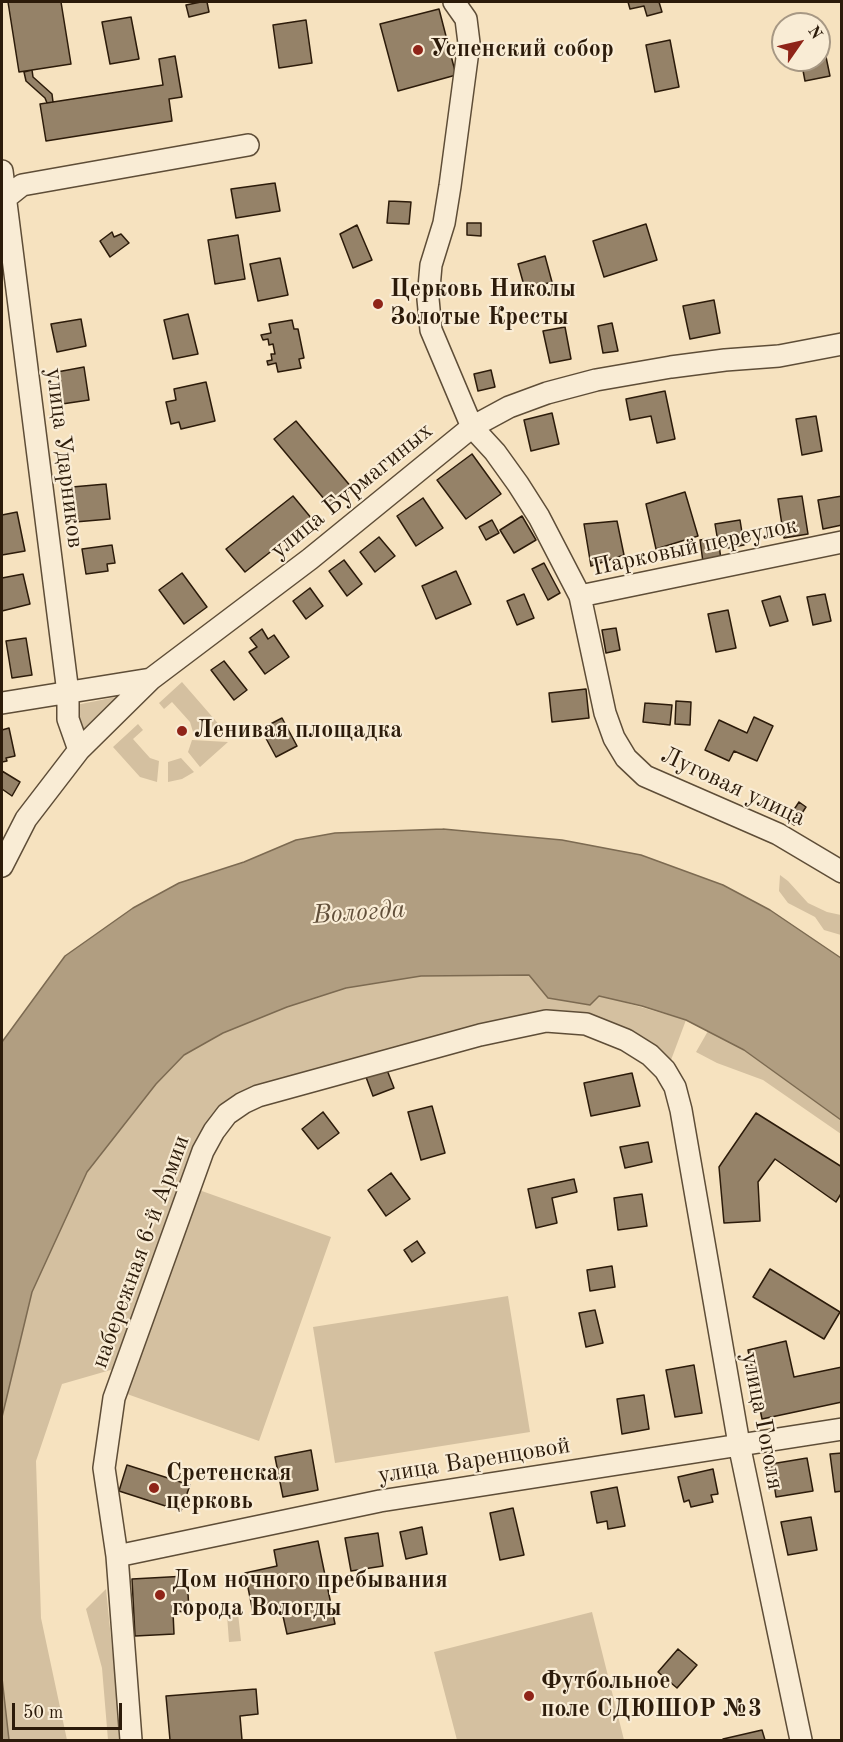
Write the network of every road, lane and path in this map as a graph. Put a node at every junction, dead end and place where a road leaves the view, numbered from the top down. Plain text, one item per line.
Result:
1 (454, 2) edge
2 (248, 145) dead end
3 (2, 171) edge
4 (4, 200) edge
5 (842, 344) edge
6 (471, 427) junction
7 (842, 542) edge
8 (580, 596) junction
9 (151, 679) junction
10 (68, 693) junction
11 (2, 704) edge
12 (79, 750) junction
13 (2, 866) edge
14 (842, 872) edge
15 (681, 1110) joint
16 (842, 1429) edge
17 (739, 1444) junction
18 (117, 1556) junction
19 (131, 1740) edge
20 (801, 1740) edge

1 - 6 street
2 - 4 street
3 - 4 street, улица Ударников
4 - 10 street, улица Ударников
5 - 6 street, улица Бурмагиных
6 - 8 street, Парковый переулок
6 - 9 street, улица Бурмагиных
7 - 8 street, Парковый переулок
8 - 14 street, Луговая улица
9 - 10 street
9 - 12 street, улица Бурмагиных
10 - 11 street
10 - 12 street, улица Ударников
12 - 13 street, улица Бурмагиных
15 - 17 street, улица Гоголя
15 - 18 street, набережная 6-й Армии
16 - 17 street, улица Варенцовой
17 - 18 street, улица Варенцовой
17 - 20 street, улица Гоголя
18 - 19 street, набережная 6-й Армии

